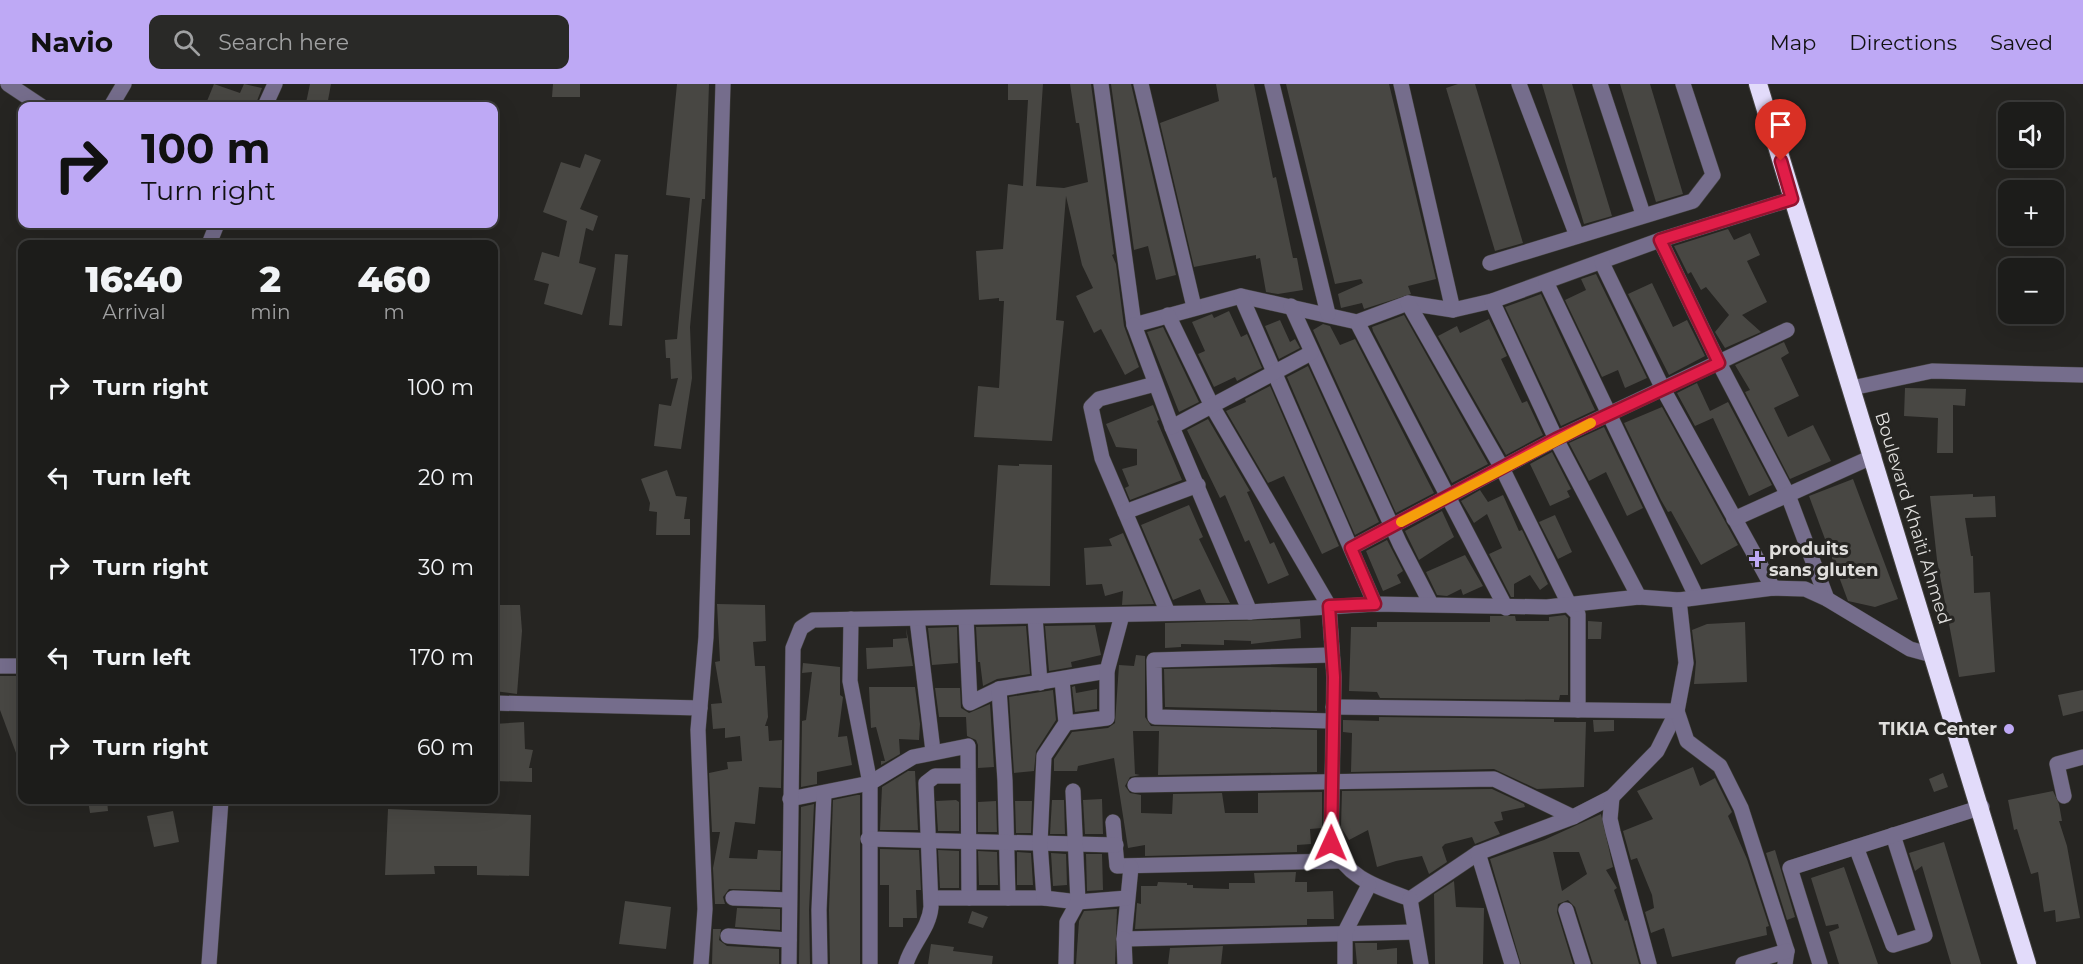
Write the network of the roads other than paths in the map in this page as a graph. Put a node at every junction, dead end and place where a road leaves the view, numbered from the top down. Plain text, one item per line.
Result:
1 (8, 84) edge
2 (124, 84) edge
3 (275, 84) edge
4 (723, 84) edge
5 (1101, 84) edge
6 (1141, 84) edge
7 (1272, 84) edge
8 (1401, 84) edge
9 (1520, 84) edge
10 (1600, 84) edge
11 (1683, 84) edge
12 (1758, 84) edge
13 (35, 102) edge
14 (113, 102) edge
15 (267, 102) edge
16 (1792, 199) junction
17 (1643, 214) junction
18 (1577, 236) junction
19 (1660, 240) junction
20 (1490, 263) dead end
21 (1602, 263) junction
22 (1546, 282) junction
23 (1241, 296) junction
24 (1492, 301) junction
25 (1408, 303) junction
26 (1291, 306) junction
27 (1194, 307) junction
28 (1453, 310) junction
29 (1328, 314) junction
30 (1168, 315) junction
31 (1357, 322) junction
32 (1134, 325) junction
33 (1787, 330) dead end
34 (1311, 352) junction
35 (1719, 363) junction
36 (1274, 371) junction
37 (2083, 375) edge
38 (1155, 384) junction
39 (1852, 388) junction
40 (1662, 389) junction
41 (1212, 406) junction
42 (1609, 414) junction
43 (1172, 427) junction
44 (1556, 439) junction
45 (1874, 456) junction
46 (1502, 468) junction
47 (1198, 485) junction
48 (1788, 495) junction
49 (1447, 497) junction
50 (1125, 512) junction
51 (1734, 519) junction
52 (1392, 527) junction
53 (1351, 548) junction
54 (1773, 588) junction
55 (1696, 596) junction
56 (1640, 597) junction
57 (1827, 599) junction
58 (1678, 600) junction
59 (1375, 604) junction
60 (1431, 604) junction
61 (1329, 606) junction
62 (1570, 606) junction
63 (1506, 608) junction
64 (1250, 612) junction
65 (1168, 613) junction
66 (1122, 615) junction
67 (1035, 616) junction
68 (966, 618) junction
69 (851, 619) junction
70 (917, 619) junction
71 (1331, 655) junction
72 (1932, 655) junction
73 (0, 666) edge
74 (18, 666) edge
75 (1107, 671) junction
76 (1062, 680) junction
77 (1040, 683) junction
78 (999, 689) junction
79 (498, 703) edge
80 (700, 708) junction
81 (1578, 710) junction
82 (1677, 711) junction
83 (1333, 714) junction
84 (1066, 723) junction
85 (933, 751) junction
86 (2083, 756) edge
87 (966, 776) junction
88 (1332, 782) junction
89 (870, 783) junction
90 (1135, 785) dead end
91 (1073, 791) dead end
92 (824, 793) junction
93 (2064, 796) dead end
94 (1612, 797) junction
95 (790, 799) junction
96 (221, 804) edge
97 (1982, 807) junction
98 (1573, 817) junction
99 (1113, 822) dead end
100 (1893, 835) junction
101 (868, 839) junction
102 (928, 840) junction
103 (968, 841) junction
104 (1005, 842) junction
105 (1040, 843) junction
106 (1074, 844) junction
107 (1116, 845) junction
108 (1856, 847) junction
109 (1478, 853) junction
110 (1339, 861) junction
111 (1124, 866) junction
112 (1369, 885) junction
113 (1127, 897) junction
114 (733, 898) dead end
115 (931, 898) junction
116 (969, 898) junction
117 (1008, 898) junction
118 (1044, 898) junction
119 (1410, 899) junction
120 (789, 900) junction
121 (1078, 902) junction
122 (1566, 910) dead end
123 (1345, 932) junction
124 (1415, 932) junction
125 (728, 936) dead end
126 (1124, 939) junction
127 (789, 940) junction
128 (1786, 958) edge
129 (209, 964) edge
130 (701, 964) edge
131 (789, 964) edge
132 (820, 964) edge
133 (870, 964) edge
134 (906, 964) edge
135 (1066, 964) edge
136 (1125, 964) edge
137 (1345, 964) edge
138 (1421, 964) edge
139 (1512, 964) edge
140 (1583, 964) edge
141 (1649, 964) edge
142 (1743, 964) edge
143 (1820, 964) edge
144 (2027, 964) edge

1 - 13 street
2 - 14 street
3 - 15 street
4 - 80 street
5 - 32 street
6 - 27 street
7 - 29 street
8 - 28 street
9 - 18 street
10 - 17 street
11 - 17 street
12 - 16 highway, Boulevard Khaiti Ahmed
16 - 19 street
16 - 39 highway, Boulevard Khaiti Ahmed
17 - 18 street
18 - 20 street
19 - 21 street
19 - 35 street
21 - 22 street
21 - 40 street
22 - 24 street
22 - 42 street
23 - 26 street
23 - 27 street
23 - 36 street
24 - 28 street
24 - 44 street
25 - 28 street
25 - 31 street
25 - 46 street
26 - 29 street
26 - 34 street
27 - 30 street
29 - 31 street
30 - 32 street
30 - 41 street
31 - 49 street
32 - 38 street
33 - 35 street
34 - 36 street
34 - 52 street
35 - 40 street
35 - 48 street
36 - 41 street
36 - 53 street
37 - 39 street
38 - 43 street
38 - 50 street
39 - 45 highway, Boulevard Khaiti Ahmed
40 - 42 street
40 - 51 street
41 - 43 street
41 - 61 street
42 - 44 street
42 - 55 street
43 - 47 street
44 - 46 street
44 - 56 street
45 - 48 street
45 - 72 highway, Boulevard Khaiti Ahmed
46 - 49 street
46 - 62 street
47 - 50 street
47 - 64 street
48 - 51 street
48 - 57 street
49 - 52 street
49 - 63 street
50 - 65 street
51 - 54 street
52 - 53 street
52 - 60 street
53 - 59 street
54 - 55 street
54 - 57 street
55 - 58 street
56 - 58 street
56 - 62 street
57 - 72 street
58 - 82 street
59 - 60 street
59 - 61 street
60 - 63 street
61 - 64 street
61 - 71 street
62 - 63 street
62 - 81 street
64 - 65 street
65 - 66 street
66 - 67 street
66 - 75 street
67 - 68 street
67 - 77 street
68 - 70 street
68 - 78 street
69 - 70 street
69 - 89 street
69 - 95 street
70 - 85 street
71 - 83 street
71 - 83 street
72 - 97 highway, Boulevard Khaiti Ahmed
73 - 74 street
75 - 76 street
75 - 84 street
76 - 77 street
76 - 84 street
77 - 78 street
78 - 104 street
79 - 80 street
80 - 130 street
81 - 82 street
81 - 83 street
82 - 94 street
82 - 128 street
83 - 88 street
84 - 105 street
85 - 87 street
85 - 89 street
86 - 93 street
87 - 102 street
87 - 103 street
88 - 90 street
88 - 98 street
88 - 110 street
89 - 92 street
89 - 101 street
91 - 106 street
92 - 95 street
92 - 132 street
94 - 98 street
94 - 141 street
95 - 120 street
96 - 129 street
97 - 100 street
97 - 144 highway, Boulevard Khaiti Ahmed
98 - 109 street
99 - 107 street
100 - 108 street
100 - 108 street
101 - 102 street
101 - 133 street
102 - 103 street
102 - 115 street
103 - 104 street
103 - 116 street
104 - 105 street
104 - 117 street
105 - 106 street
105 - 118 street
106 - 107 street
106 - 121 street
107 - 111 street
108 - 143 street
109 - 119 street
109 - 139 street
110 - 111 street
110 - 112 street
111 - 113 street
112 - 119 street
112 - 123 street
113 - 121 street
113 - 126 street
114 - 120 street
115 - 116 street
115 - 134 street
116 - 117 street
117 - 118 street
118 - 121 street
119 - 124 street
120 - 127 street
121 - 135 street
122 - 140 street
123 - 124 street
123 - 126 street
123 - 137 street
124 - 138 street
125 - 127 street
126 - 136 street
127 - 131 street
128 - 142 street

